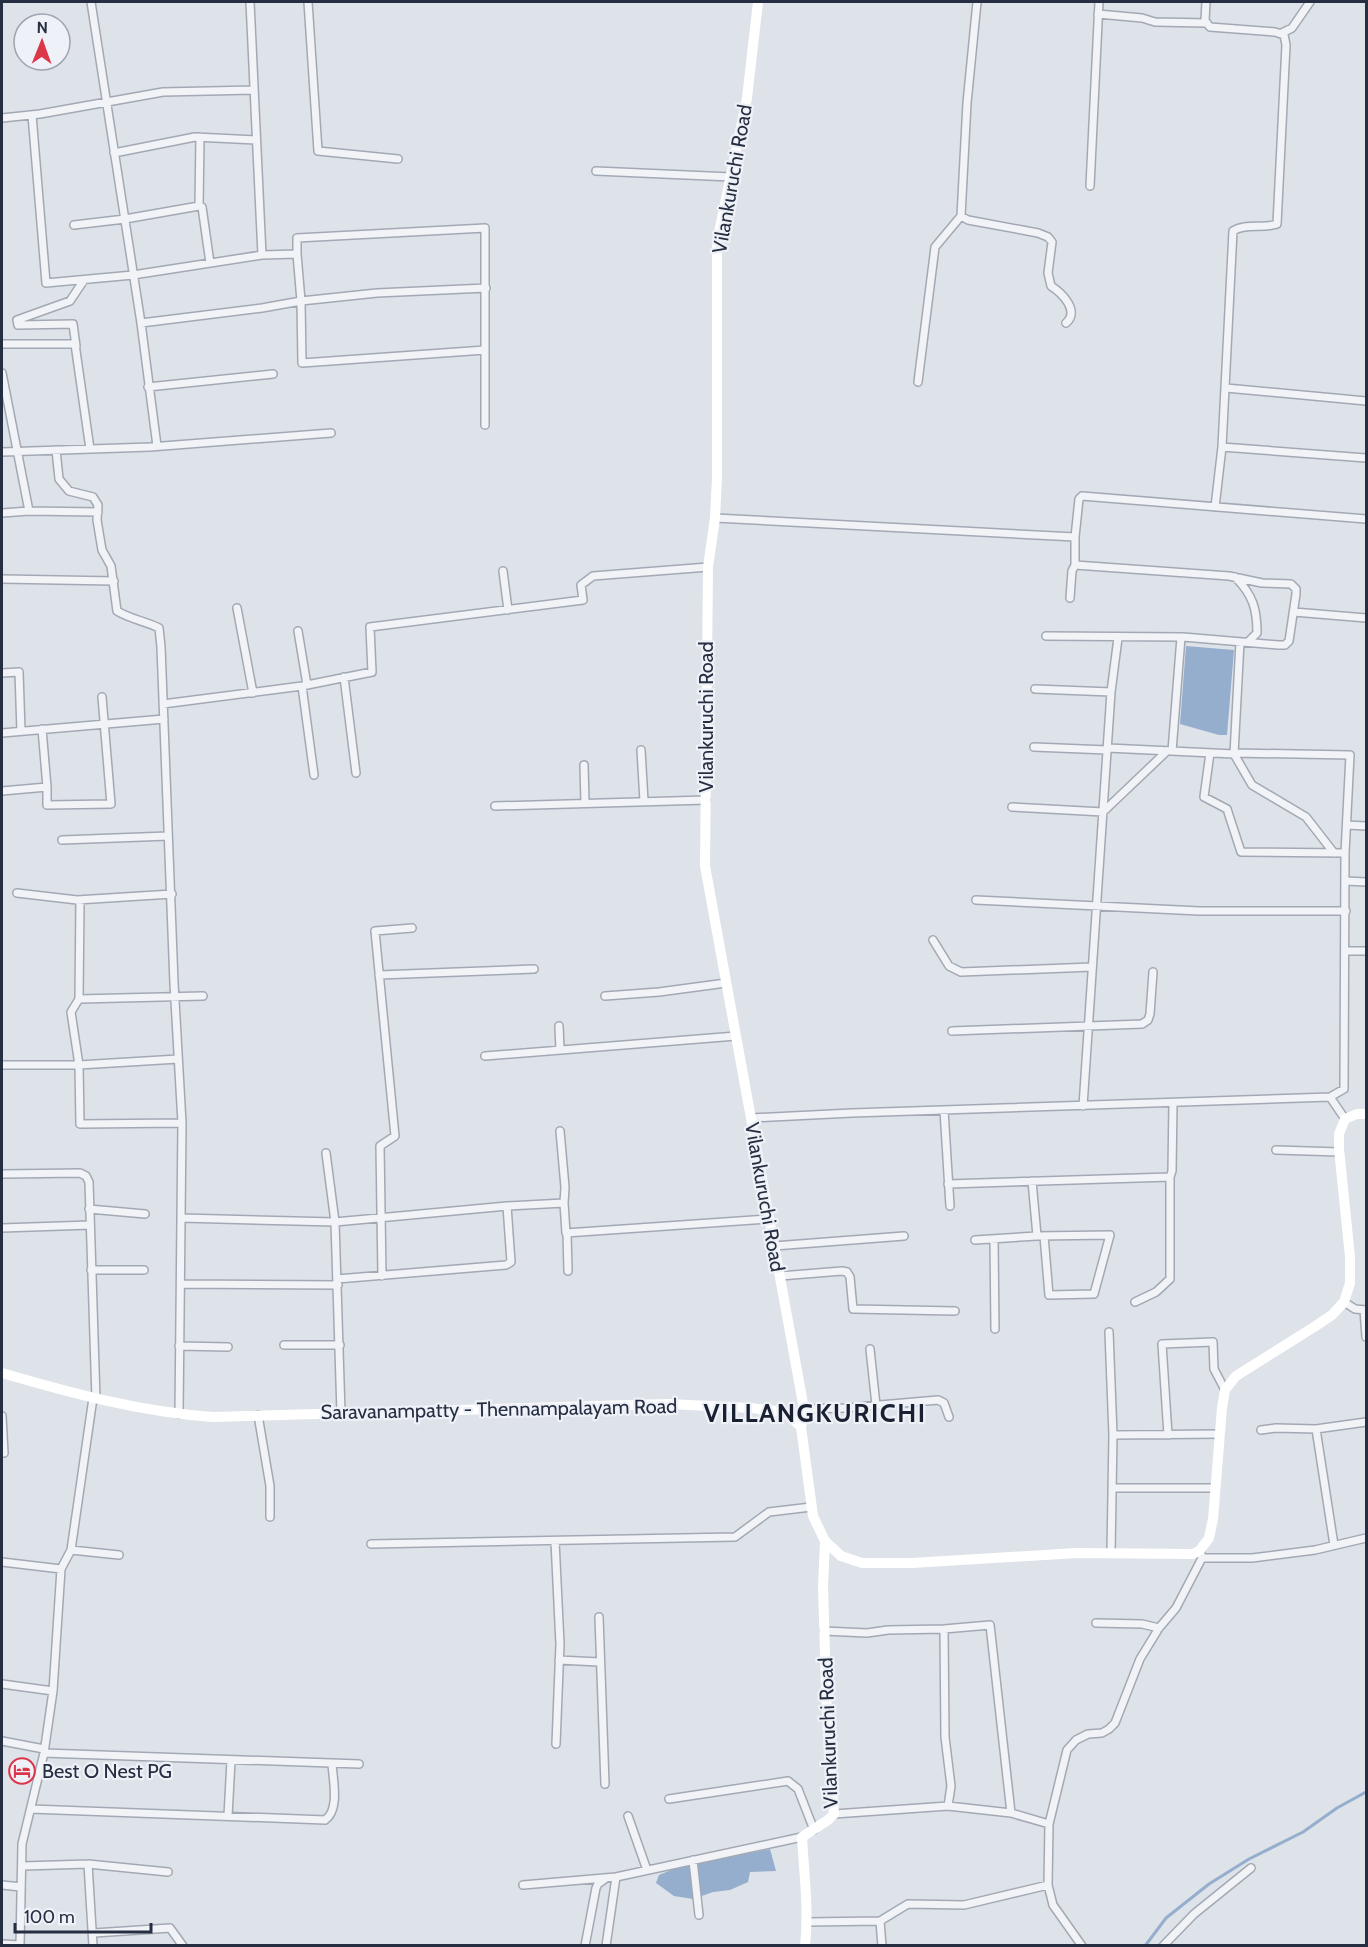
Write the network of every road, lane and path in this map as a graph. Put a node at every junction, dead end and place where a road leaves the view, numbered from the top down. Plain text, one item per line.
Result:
1 (91, 2) edge
2 (250, 2) edge
3 (308, 2) edge
4 (758, 2) edge
5 (977, 2) edge
6 (1099, 2) edge
7 (1206, 2) edge
8 (1310, 2) edge
9 (1098, 14) junction
10 (1207, 23) junction
11 (1284, 35) junction
12 (254, 90) junction
13 (106, 101) junction
14 (32, 115) junction
15 (2, 118) edge
16 (200, 137) junction
17 (256, 140) junction
18 (114, 153) junction
19 (398, 159) dead end
20 (596, 171) dead end
21 (731, 177) junction
22 (1090, 186) dead end
23 (199, 206) junction
24 (961, 216) junction
25 (125, 219) junction
26 (74, 225) dead end
27 (297, 254) junction
28 (262, 255) junction
29 (210, 263) junction
30 (134, 275) junction
31 (84, 280) junction
32 (486, 288) junction
33 (301, 301) junction
34 (141, 323) junction
35 (1066, 323) dead end
36 (2, 344) edge
37 (76, 346) junction
38 (485, 350) junction
39 (2, 373) edge
40 (273, 374) dead end
41 (918, 382) dead end
42 (148, 387) junction
43 (1226, 388) junction
44 (1366, 401) edge
45 (485, 425) dead end
46 (331, 433) dead end
47 (157, 446) junction
48 (1222, 447) junction
49 (90, 449) junction
50 (56, 450) junction
51 (18, 451) junction
52 (2, 452) edge
53 (1366, 458) edge
54 (1215, 507) junction
55 (29, 511) junction
56 (2, 513) edge
57 (98, 513) junction
58 (715, 518) junction
59 (1366, 519) edge
60 (1075, 537) junction
61 (1075, 565) junction
62 (708, 567) junction
63 (503, 571) dead end
64 (1236, 577) junction
65 (2, 579) edge
66 (114, 581) junction
67 (1070, 598) dead end
68 (237, 608) dead end
69 (508, 610) junction
70 (1294, 612) junction
71 (1366, 618) edge
72 (298, 631) dead end
73 (1046, 636) dead end
74 (1180, 637) junction
75 (1118, 638) junction
76 (1244, 642) junction
77 (2, 673) edge
78 (344, 676) junction
79 (305, 685) junction
80 (1035, 690) dead end
81 (1111, 692) junction
82 (253, 693) junction
83 (102, 697) dead end
84 (163, 704) junction
85 (164, 719) junction
86 (104, 723) junction
87 (42, 729) junction
88 (21, 731) junction
89 (2, 733) edge
90 (1034, 747) dead end
91 (1107, 749) junction
92 (641, 750) dead end
93 (1170, 751) junction
94 (1210, 753) junction
95 (1234, 754) junction
96 (584, 765) dead end
97 (356, 773) dead end
98 (314, 775) dead end
99 (46, 787) junction
100 (2, 791) edge
101 (706, 800) junction
102 (644, 801) junction
103 (585, 803) junction
104 (495, 806) dead end
105 (1012, 807) dead end
106 (1103, 812) junction
107 (1347, 825) junction
108 (1366, 826) edge
109 (168, 836) junction
110 (62, 840) dead end
111 (1334, 853) junction
112 (1346, 853) junction
113 (1346, 881) junction
114 (1366, 882) edge
115 (17, 893) dead end
116 (172, 894) junction
117 (80, 900) junction
118 (975, 900) dead end
119 (1097, 905) junction
120 (1346, 912) junction
121 (412, 928) dead end
122 (933, 940) dead end
123 (1345, 951) junction
124 (1366, 951) edge
125 (1092, 967) junction
126 (534, 969) dead end
127 (1153, 972) dead end
128 (379, 975) junction
129 (726, 983) junction
130 (203, 996) dead end
131 (605, 996) dead end
132 (175, 998) junction
133 (79, 999) junction
134 (1089, 1025) junction
135 (559, 1026) dead end
136 (952, 1031) dead end
137 (736, 1036) junction
138 (560, 1050) junction
139 (485, 1056) dead end
140 (178, 1059) junction
141 (2, 1065) edge
142 (79, 1065) junction
143 (1330, 1097) junction
144 (1173, 1103) junction
145 (1083, 1106) junction
146 (944, 1110) junction
147 (1366, 1114) edge
148 (751, 1118) junction
149 (1345, 1119) junction
150 (182, 1123) junction
151 (560, 1131) dead end
152 (1276, 1150) dead end
153 (1339, 1152) junction
154 (326, 1153) dead end
155 (2, 1174) edge
156 (1170, 1177) junction
157 (1032, 1181) junction
158 (948, 1184) junction
159 (564, 1203) junction
160 (507, 1206) junction
161 (950, 1206) dead end
162 (89, 1209) junction
163 (145, 1214) dead end
164 (182, 1218) junction
165 (382, 1219) junction
166 (769, 1219) junction
167 (335, 1222) junction
168 (90, 1225) junction
169 (2, 1228) edge
170 (567, 1233) junction
171 (904, 1236) dead end
172 (1040, 1236) junction
173 (994, 1239) junction
174 (975, 1240) dead end
175 (774, 1246) junction
176 (91, 1270) junction
177 (144, 1270) dead end
178 (568, 1271) dead end
179 (382, 1276) junction
180 (780, 1276) junction
181 (338, 1282) junction
182 (181, 1284) junction
183 (1135, 1302) dead end
184 (1344, 1302) junction
185 (1365, 1310) edge
186 (955, 1311) dead end
187 (995, 1329) dead end
188 (1109, 1332) dead end
189 (1366, 1338) edge
190 (284, 1345) dead end
191 (340, 1345) junction
192 (179, 1346) junction
193 (228, 1347) dead end
194 (870, 1349) dead end
195 (2, 1373) edge
196 (1225, 1390) junction
197 (94, 1398) junction
198 (876, 1405) junction
199 (804, 1409) junction
200 (341, 1413) junction
201 (179, 1414) junction
202 (258, 1415) junction
203 (2, 1416) edge
204 (949, 1417) dead end
205 (1366, 1422) edge
206 (801, 1427) junction
207 (1316, 1429) junction
208 (1261, 1430) dead end
209 (1220, 1434) junction
210 (1113, 1435) junction
211 (1168, 1435) junction
212 (4, 1453) dead end
213 (1113, 1488) junction
214 (1215, 1488) junction
215 (811, 1507) junction
216 (270, 1517) dead end
217 (1366, 1538) edge
218 (555, 1541) junction
219 (825, 1541) junction
220 (371, 1545) dead end
221 (1334, 1545) junction
222 (71, 1550) junction
223 (1111, 1553) junction
224 (1201, 1554) junction
225 (119, 1555) dead end
226 (2, 1562) edge
227 (61, 1569) junction
228 (598, 1617) dead end
229 (1096, 1623) dead end
230 (1159, 1628) junction
231 (944, 1629) junction
232 (824, 1631) junction
233 (559, 1660) junction
234 (599, 1662) junction
235 (2, 1684) edge
236 (53, 1691) junction
237 (2, 1741) edge
238 (556, 1743) dead end
239 (44, 1751) junction
240 (231, 1761) junction
241 (332, 1764) junction
242 (358, 1764) dead end
243 (605, 1784) dead end
244 (669, 1799) dead end
245 (948, 1806) junction
246 (31, 1809) junction
247 (1011, 1813) junction
248 (834, 1814) junction
249 (228, 1816) junction
250 (628, 1816) dead end
251 (1049, 1824) junction
252 (814, 1830) junction
253 (802, 1837) junction
254 (693, 1860) junction
255 (88, 1864) junction
256 (23, 1866) junction
257 (1251, 1868) dead end
258 (647, 1870) junction
259 (168, 1872) dead end
260 (616, 1876) junction
261 (2, 1885) edge
262 (523, 1885) dead end
263 (1048, 1885) junction
264 (21, 1887) junction
265 (699, 1915) dead end
266 (880, 1921) junction
267 (808, 1922) junction
268 (94, 1933) junction
269 (2, 1944) edge
270 (20, 1945) edge
271 (93, 1946) edge
272 (183, 1946) edge
273 (585, 1946) edge
274 (606, 1946) edge
275 (805, 1946) edge
276 (882, 1946) edge
277 (1082, 1946) edge
278 (1163, 1946) edge

1 - 13 street
2 - 12 street
3 - 19 street
4 - 21 main road, Vilankuruchi Road
5 - 24 street
6 - 9 street
7 - 10 street
8 - 11 street
9 - 10 street
9 - 22 street
10 - 11 street
11 - 43 street
12 - 13 street
12 - 17 street
13 - 14 street
13 - 18 street
14 - 15 street
14 - 31 street
16 - 17 street
16 - 18 street
16 - 23 street
17 - 28 street
18 - 25 street
20 - 21 street
21 - 58 main road, Vilankuruchi Road
23 - 25 street
23 - 29 street
24 - 35 street
24 - 41 street
25 - 26 street
25 - 30 street
27 - 28 street
27 - 32 street
27 - 33 street
28 - 29 street
29 - 30 street
30 - 31 street
30 - 34 street
31 - 37 street
32 - 33 street
32 - 38 street
33 - 34 street
33 - 38 street
34 - 42 street
36 - 37 street
37 - 49 street
38 - 45 street
39 - 51 street
40 - 42 street
42 - 47 street
43 - 44 street
43 - 48 street
46 - 47 street
47 - 49 street
48 - 53 street
48 - 54 street
49 - 50 street
50 - 51 street
50 - 57 street
51 - 52 street
51 - 55 street
54 - 59 street
54 - 60 street
55 - 56 street
55 - 57 street
57 - 66 street
58 - 60 street
58 - 62 main road, Vilankuruchi Road
60 - 61 street
61 - 64 street
61 - 67 street
62 - 69 street
62 - 101 main road, Vilankuruchi Road
63 - 69 street
64 - 70 street
64 - 76 street
65 - 66 street
66 - 84 street
68 - 82 street
69 - 78 street
70 - 71 street
70 - 76 street
72 - 79 street
73 - 75 street
74 - 75 street
74 - 76 street
74 - 93 street
75 - 81 street
76 - 95 street
77 - 88 street
78 - 79 street
78 - 97 street
79 - 82 street
79 - 98 street
80 - 81 street
81 - 91 street
82 - 84 street
83 - 86 street
84 - 85 street
85 - 86 street
85 - 109 street
86 - 87 street
86 - 99 street
87 - 88 street
87 - 99 street
88 - 89 street
90 - 91 street
91 - 93 street
91 - 106 street
92 - 102 street
93 - 94 street
93 - 106 street
94 - 95 street
94 - 111 street
95 - 107 street
95 - 111 street
96 - 103 street
99 - 100 street
101 - 102 street
101 - 129 main road, Vilankuruchi Road
102 - 103 street
103 - 104 street
105 - 106 street
106 - 119 street
107 - 108 street
107 - 112 street
109 - 110 street
109 - 116 street
111 - 112 street
112 - 113 street
113 - 114 street
113 - 120 street
115 - 117 street
116 - 117 street
116 - 132 street
117 - 133 street
118 - 119 street
119 - 120 street
119 - 125 street
120 - 123 street
121 - 128 street
122 - 125 street
123 - 124 street
123 - 143 street
125 - 134 street
126 - 128 street
127 - 134 street
128 - 165 street
129 - 131 street
129 - 137 main road, Vilankuruchi Road
130 - 132 street
132 - 133 street
132 - 140 street
133 - 142 street
134 - 136 street
134 - 145 street
135 - 138 street
137 - 138 street
137 - 148 main road, Vilankuruchi Road
138 - 139 street
140 - 142 street
140 - 150 street
141 - 142 street
142 - 150 street
143 - 144 street
143 - 149 street
144 - 145 street
144 - 156 street
145 - 146 street
146 - 148 street
146 - 158 street
147 - 149 main road
148 - 166 main road, Vilankuruchi Road
149 - 153 main road
150 - 164 street
151 - 159 street
152 - 153 street
153 - 184 main road
154 - 167 street
155 - 162 street
156 - 157 street
156 - 183 street
157 - 158 street
157 - 172 street
158 - 161 street
159 - 160 street
159 - 170 street
160 - 165 street
160 - 179 street
162 - 163 street
162 - 168 street
164 - 167 street
164 - 182 street
165 - 167 street
165 - 179 street
166 - 170 street
166 - 175 main road, Vilankuruchi Road
167 - 181 street
168 - 169 street
168 - 176 street
170 - 178 street
171 - 175 street
172 - 172 street
172 - 173 street
173 - 174 street
173 - 187 street
175 - 180 main road, Vilankuruchi Road
176 - 177 street
176 - 197 street
179 - 181 street
180 - 186 street
180 - 199 main road, Vilankuruchi Road
181 - 182 street
181 - 191 street
182 - 192 street
184 - 185 street
184 - 196 main road
185 - 189 street
188 - 210 street
190 - 191 street
191 - 200 street
192 - 193 street
192 - 201 street
194 - 198 street
195 - 197 main road, Saravanampatty - Thennampalayam Road
196 - 209 main road
196 - 211 street
197 - 201 main road, Saravanampatty - Thennampalayam Road
197 - 222 street
198 - 199 street
198 - 204 street
199 - 206 main road, Vilankuruchi Road
200 - 202 main road, Saravanampatty - Thennampalayam Road
200 - 206 main road, Saravanampatty - Thennampalayam Road
201 - 202 main road, Saravanampatty - Thennampalayam Road
202 - 216 street
203 - 212 street
205 - 207 street
206 - 215 main road
207 - 208 street
207 - 221 street
209 - 211 street
209 - 214 main road
210 - 211 street
210 - 213 street
213 - 214 street
213 - 223 street
214 - 224 main road
215 - 218 street
215 - 219 main road
217 - 221 street
218 - 220 street
218 - 233 street
219 - 223 main road
219 - 232 main road, Vilankuruchi Road
221 - 224 street
222 - 225 street
222 - 227 street
223 - 224 main road
224 - 230 street
226 - 227 street
227 - 236 street
228 - 234 street
229 - 230 street
230 - 251 street
231 - 232 street
231 - 245 street
231 - 247 street
232 - 248 main road, Vilankuruchi Road
233 - 234 street
233 - 238 street
234 - 243 street
235 - 236 street
236 - 239 street
237 - 239 street
239 - 240 street
239 - 246 street
240 - 241 street
240 - 249 street
241 - 242 street
241 - 249 street
244 - 252 street
245 - 247 street
245 - 248 street
246 - 249 street
246 - 256 street
247 - 251 street
248 - 252 main road, Vilankuruchi Road
250 - 258 street
251 - 263 street
252 - 253 main road, Vilankuruchi Road
253 - 254 street
253 - 267 main road
254 - 258 street
254 - 265 street
255 - 256 street
255 - 259 street
255 - 268 street
256 - 264 street
257 - 278 street
258 - 260 street
260 - 262 street
260 - 273 street
260 - 274 street
261 - 264 street
263 - 266 street
263 - 277 street
264 - 270 street
266 - 267 street
266 - 276 street
267 - 275 main road
268 - 271 street
268 - 272 street
269 - 270 street

